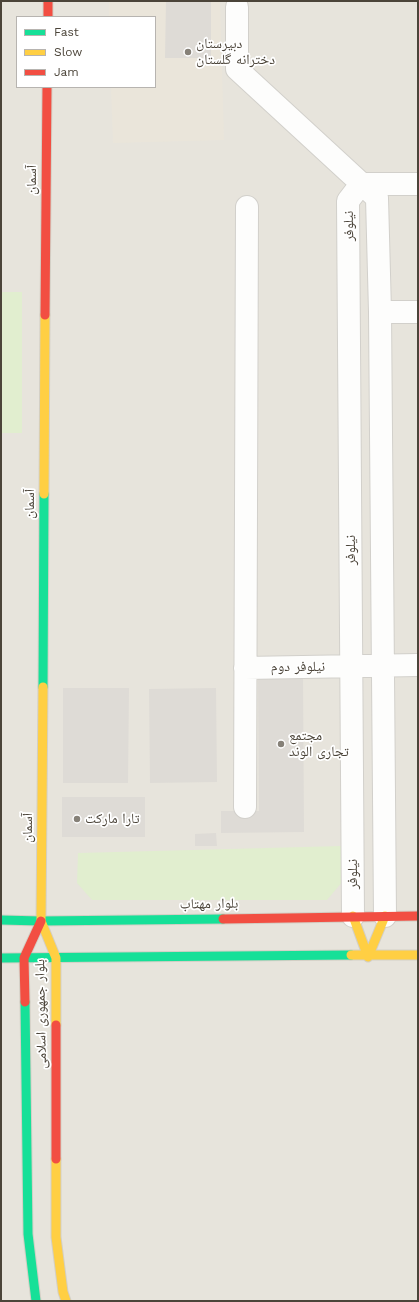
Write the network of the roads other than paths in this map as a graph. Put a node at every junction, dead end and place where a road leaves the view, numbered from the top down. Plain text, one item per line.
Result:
1 (48, 1) edge
2 (237, 7) dead end
3 (48, 16) edge
4 (47, 88) edge
5 (361, 184) junction
6 (418, 184) edge
7 (247, 207) dead end
8 (380, 312) junction
9 (418, 312) edge
10 (383, 666) junction
11 (418, 666) edge
12 (352, 667) junction
13 (245, 668) junction
14 (245, 807) dead end
15 (353, 916) junction
16 (385, 916) junction
17 (418, 916) edge
18 (1, 920) edge
19 (42, 921) junction
20 (418, 955) edge
21 (368, 956) junction
22 (1, 958) edge
23 (24, 958) junction
24 (56, 958) junction
25 (36, 1301) edge
26 (66, 1301) edge

1 - 3 street
2 - 5 street
4 - 19 street, آسمان
5 - 6 street
5 - 8 street, نیلوفر
5 - 12 street, نیلوفر
7 - 13 street
8 - 9 street
8 - 10 street, نیلوفر
10 - 11 street, نیلوفر دوم
10 - 12 street, نیلوفر دوم
10 - 16 street, نیلوفر
12 - 13 street, نیلوفر دوم
12 - 15 street, نیلوفر
13 - 14 street
15 - 16 street, بلوار مهتاب
15 - 19 street, بلوار مهتاب
15 - 21 street
16 - 17 street, بلوار مهتاب
16 - 21 street
18 - 19 street, بلوار مهتاب
19 - 23 street, بلوار جمهوری اسلامی
19 - 24 street, بلوار جمهوری اسلامی
20 - 21 street
21 - 24 street
22 - 23 street
23 - 24 street
23 - 25 street, بلوار جمهوری اسلامی
24 - 26 street, بلوار جمهوری اسلامی

